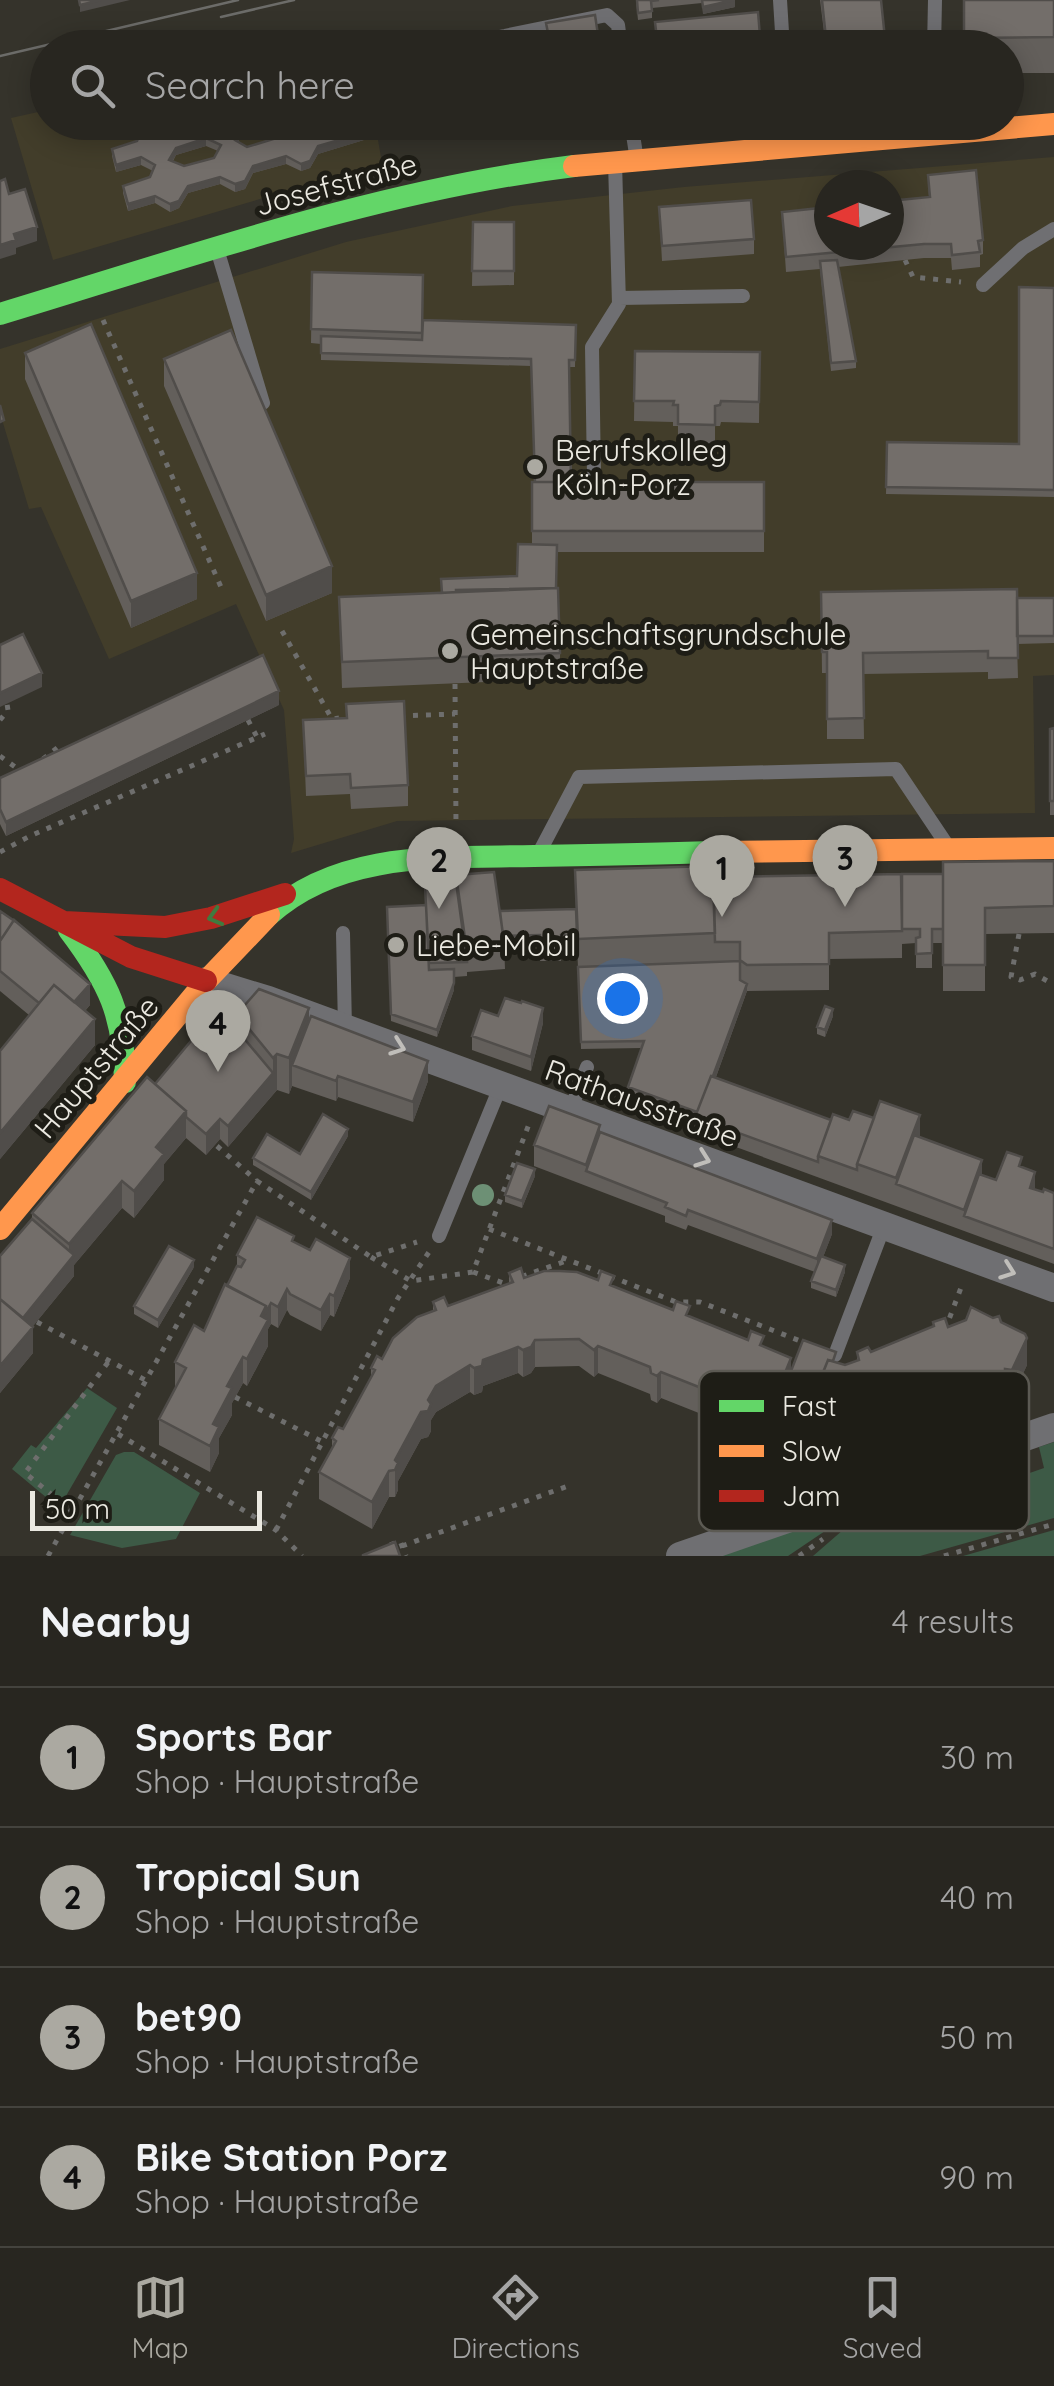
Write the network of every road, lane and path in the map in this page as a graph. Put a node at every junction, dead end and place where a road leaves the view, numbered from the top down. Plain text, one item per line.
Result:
1 (780, 0) edge
2 (934, 0) edge
3 (534, 30) edge
4 (619, 30) edge
5 (782, 30) edge
6 (934, 30) edge
7 (1054, 124) edge
8 (1024, 125) edge
9 (629, 140) edge
10 (790, 140) edge
11 (626, 161) junction
12 (1054, 229) edge
13 (217, 248) junction
14 (906, 260) edge
15 (983, 285) joint
16 (743, 296) dead end
17 (619, 298) junction
18 (98, 308) dead end
19 (0, 314) edge
20 (263, 403) edge
21 (594, 477) edge
22 (220, 586) dead end
23 (282, 632) dead end
24 (455, 684) edge
25 (7, 704) edge
26 (455, 714) junction
27 (384, 717) edge
28 (350, 718) edge
29 (0, 720) edge
30 (248, 720) edge
31 (266, 734) dead end
32 (257, 738) junction
33 (62, 744) edge
34 (0, 756) edge
35 (109, 784) edge
36 (116, 799) junction
37 (41, 820) edge
38 (45, 830) junction
39 (456, 834) dead end
40 (948, 846) junction
41 (1054, 848) edge
42 (0, 852) edge
43 (537, 856) junction
44 (307, 886) junction
45 (0, 889) edge
46 (64, 922) junction
47 (342, 933) dead end
48 (1019, 934) edge
49 (206, 980) junction
50 (1054, 982) edge
51 (345, 1028) junction
52 (587, 1067) dead end
53 (125, 1082) junction
54 (501, 1085) junction
55 (570, 1111) junction
56 (217, 1146) edge
57 (257, 1180) junction
58 (884, 1226) junction
59 (489, 1229) dead end
60 (0, 1230) edge
61 (439, 1236) junction
62 (972, 1258) junction
63 (570, 1260) junction
64 (472, 1272) dead end
65 (1054, 1288) edge
66 (37, 1322) edge
67 (944, 1332) edge
68 (835, 1354) joint
69 (109, 1361) junction
70 (147, 1381) junction
71 (235, 1397) edge
72 (1054, 1427) edge
73 (118, 1434) junction
74 (1029, 1436) edge
75 (322, 1442) junction
76 (568, 1486) dead end
77 (73, 1513) junction
78 (1054, 1524) edge
79 (276, 1530) junction
80 (752, 1531) edge
81 (387, 1546) edge
82 (402, 1546) junction
83 (48, 1556) edge
84 (302, 1556) edge
85 (406, 1556) edge
86 (680, 1556) edge
87 (944, 1556) edge

1 - 5 lane
2 - 6 lane
3 - 4 lane
7 - 8 street, Josefstraße
9 - 11 lane
10 - 11 street, Josefstraße
11 - 13 street, Josefstraße
11 - 17 lane
12 - 15 lane
13 - 19 street, Josefstraße
13 - 20 lane
14 - 15 path
16 - 17 lane
17 - 21 lane
18 - 22 path
23 - 28 path
24 - 26 path
25 - 29 path
26 - 27 path
26 - 39 path
30 - 32 path
31 - 32 path
32 - 36 path
33 - 34 path
35 - 36 path
36 - 38 path
37 - 38 path
38 - 42 path
40 - 41 street, Hauptstraße
40 - 43 street, Hauptstraße
40 - 43 lane
43 - 44 street, Hauptstraße
44 -> 46 street
44 - 49 street, Hauptstraße
45 - 46 street
46 - 49 street
46 - 53 street
47 - 51 lane
48 - 50 path
49 - 51 street, Rathausstraße
49 - 53 street, Hauptstraße
51 -> 54 street, Rathausstraße
52 - 55 lane
53 - 60 street, Hauptstraße
54 - 55 street, Rathausstraße
54 - 61 lane
55 -> 58 street, Rathausstraße
56 - 57 path
57 - 61 path
57 - 70 path
58 - 62 street, Rathausstraße
58 - 68 lane
59 - 63 path
61 - 75 path
62 -> 65 street, Rathausstraße
62 - 67 path
63 - 64 path
63 - 68 path
66 - 69 path
69 - 70 path
69 - 77 path
70 - 73 path
71 - 75 path
72 - 74 street
73 - 77 path
73 - 79 path
75 - 79 path
76 - 82 path
77 - 83 path
78 - 87 path
79 - 84 path
80 - 86 street
81 - 82 path
82 - 85 path

